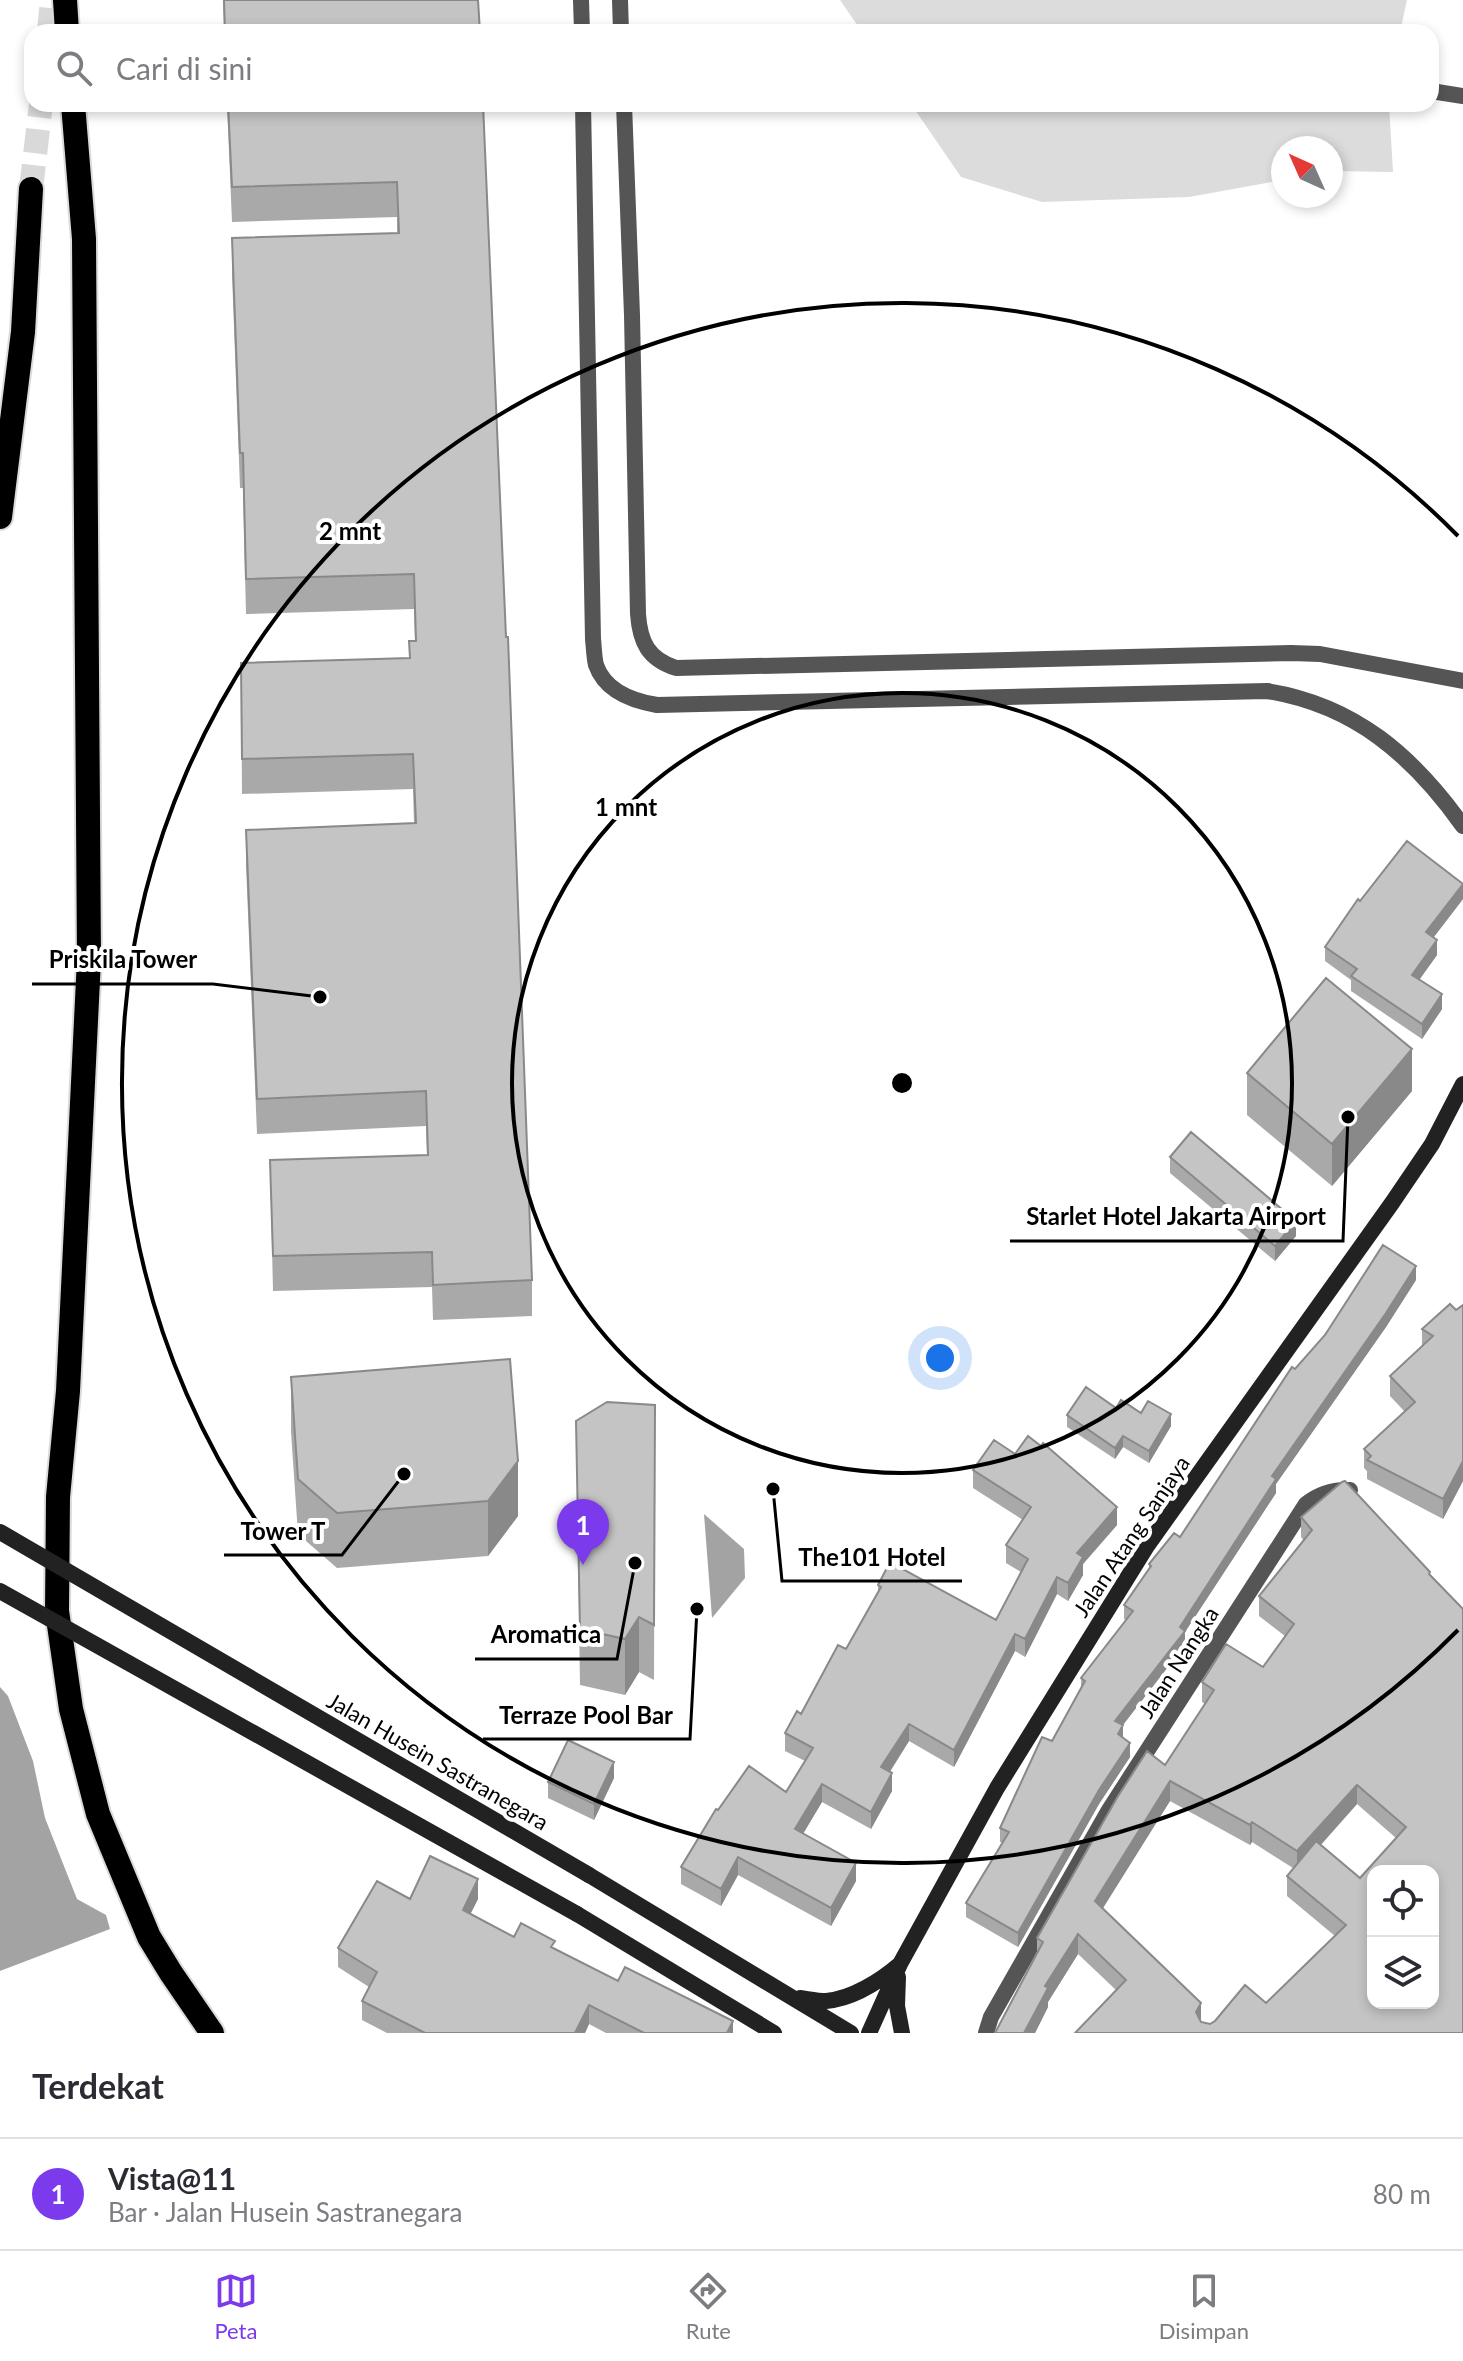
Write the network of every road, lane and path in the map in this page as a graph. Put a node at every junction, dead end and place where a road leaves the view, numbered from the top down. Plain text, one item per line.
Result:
1 (65, 0) edge
2 (581, 0) edge
3 (620, 0) edge
4 (66, 24) edge
5 (582, 24) edge
6 (621, 24) edge
7 (1439, 92) edge
8 (1463, 96) edge
9 (74, 112) edge
10 (583, 112) edge
11 (624, 112) edge
12 (31, 189) tunnel mouth
13 (0, 517) edge
14 (1463, 681) edge
15 (1463, 826) edge
16 (1463, 1084) edge
17 (1359, 1500) edge
18 (0, 1532) edge
19 (0, 1591) edge
20 (900, 1964) junction
21 (795, 1998) junction
22 (212, 2033) edge
23 (774, 2033) edge
24 (851, 2033) edge
25 (869, 2033) edge
26 (902, 2033) edge
27 (986, 2033) edge

1 - 4 highway
2 - 5 street
3 - 6 street
7 - 8 street
9 - 22 highway
10 - 15 street
11 - 14 street
12 - 13 highway
16 - 20 main road, Jalan Atang Sanjaya
17 - 27 street, Jalan Nangka
18 - 21 main road, Jalan Husein Sastranegara, bridge
19 - 23 main road, bridge
20 - 21 main road
20 - 25 main road, Jalan Atang Sanjaya
20 - 26 main road
21 - 24 main road, Jalan Husein Sastranegara

